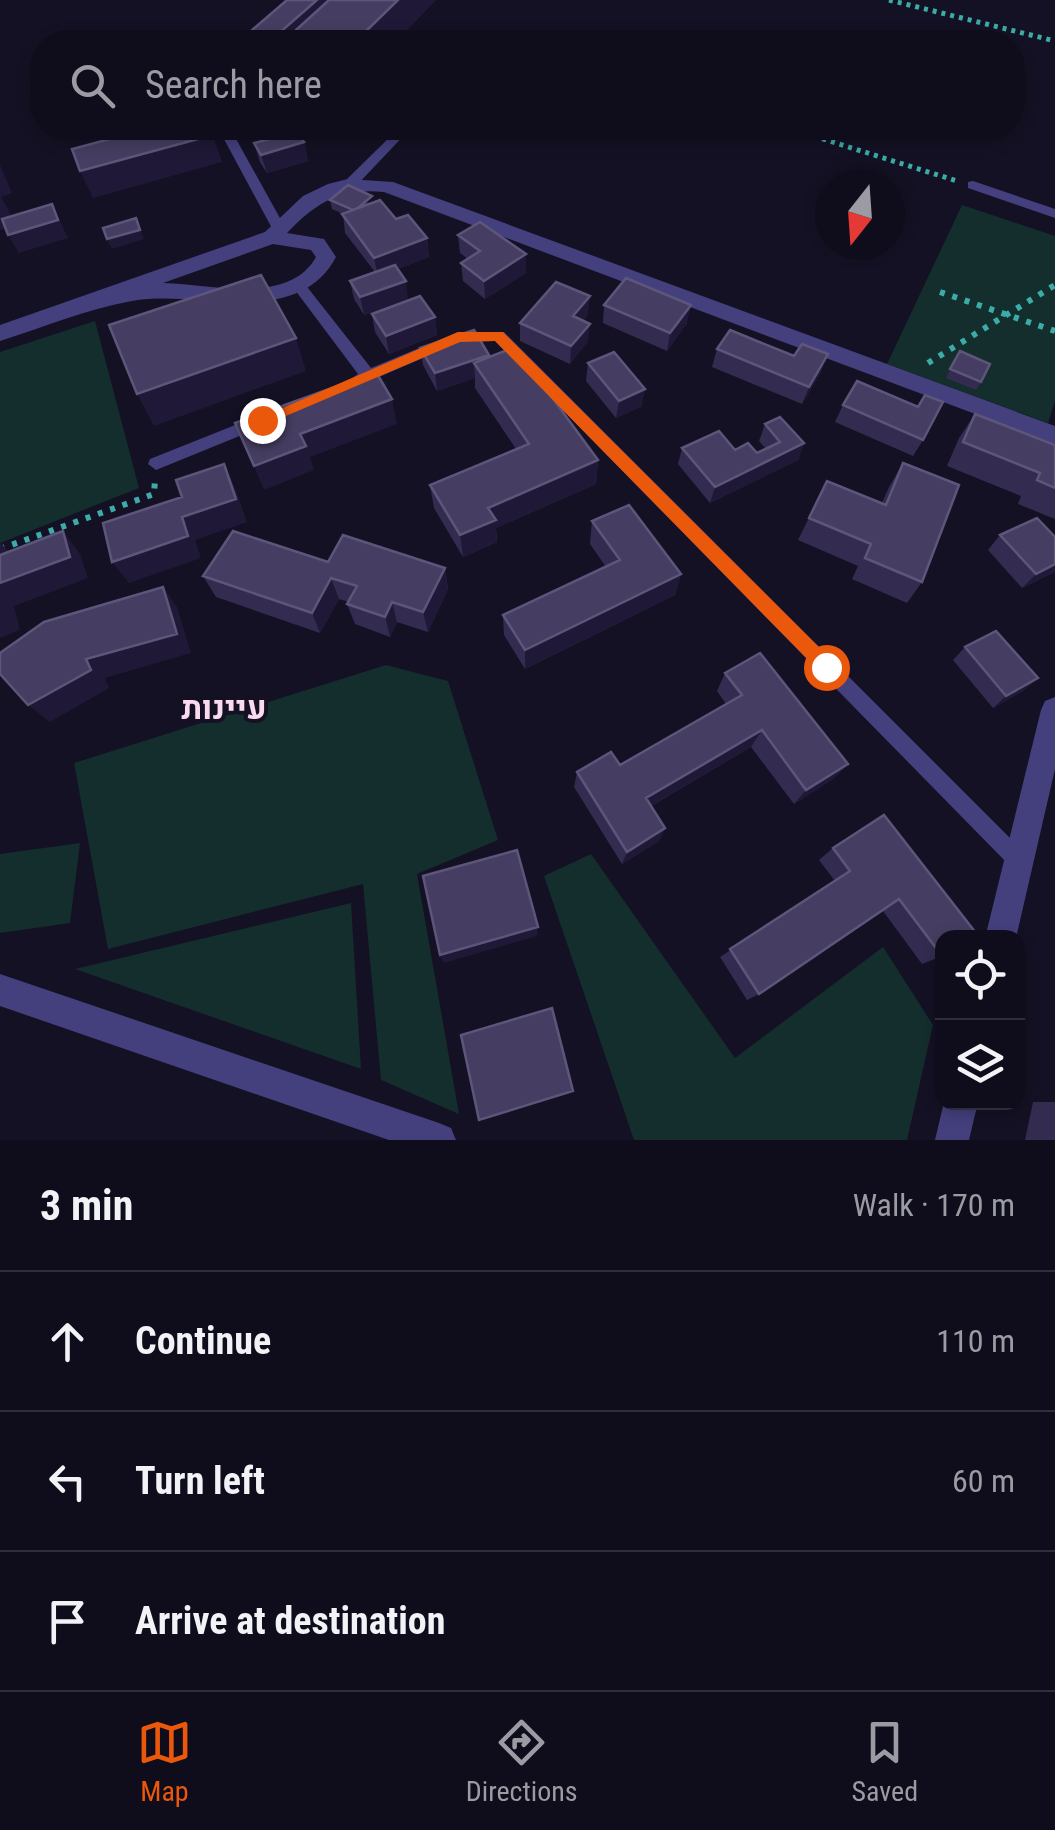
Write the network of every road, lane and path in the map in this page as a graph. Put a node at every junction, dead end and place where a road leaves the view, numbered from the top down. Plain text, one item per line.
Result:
1 (889, 0) edge
2 (1014, 30) edge
3 (1025, 33) edge
4 (1055, 40) edge
5 (230, 140) edge
6 (394, 140) edge
7 (826, 140) edge
8 (350, 184) junction
9 (973, 186) joint
10 (1055, 214) edge
11 (276, 233) junction
12 (1055, 285) edge
13 (300, 286) junction
14 (940, 292) dead end
15 (102, 300) junction
16 (1007, 314) junction
17 (1055, 331) edge
18 (0, 332) edge
19 (368, 376) junction
20 (904, 378) junction
21 (333, 391) edge
22 (280, 413) edge
23 (1055, 435) edge
24 (156, 464) joint
25 (0, 549) edge
26 (1055, 710) edge
27 (1018, 860) junction
28 (1002, 930) edge
29 (0, 990) edge
30 (959, 1110) edge
31 (439, 1140) edge
32 (952, 1140) edge

1 - 2 path
3 - 4 path
5 - 11 lane
6 - 8 lane
7 - 9 path
8 - 11 street
8 - 20 street
9 - 10 lane
11 - 13 street
11 - 15 street
12 - 16 path
13 - 15 street
13 - 19 lane
14 - 16 path
15 - 18 street
16 - 17 path
16 - 20 path
19 - 21 lane
19 - 27 lane
20 - 23 street
22 - 24 lane
24 - 25 path
26 - 27 street
27 - 28 street
29 - 31 street
30 - 32 street

